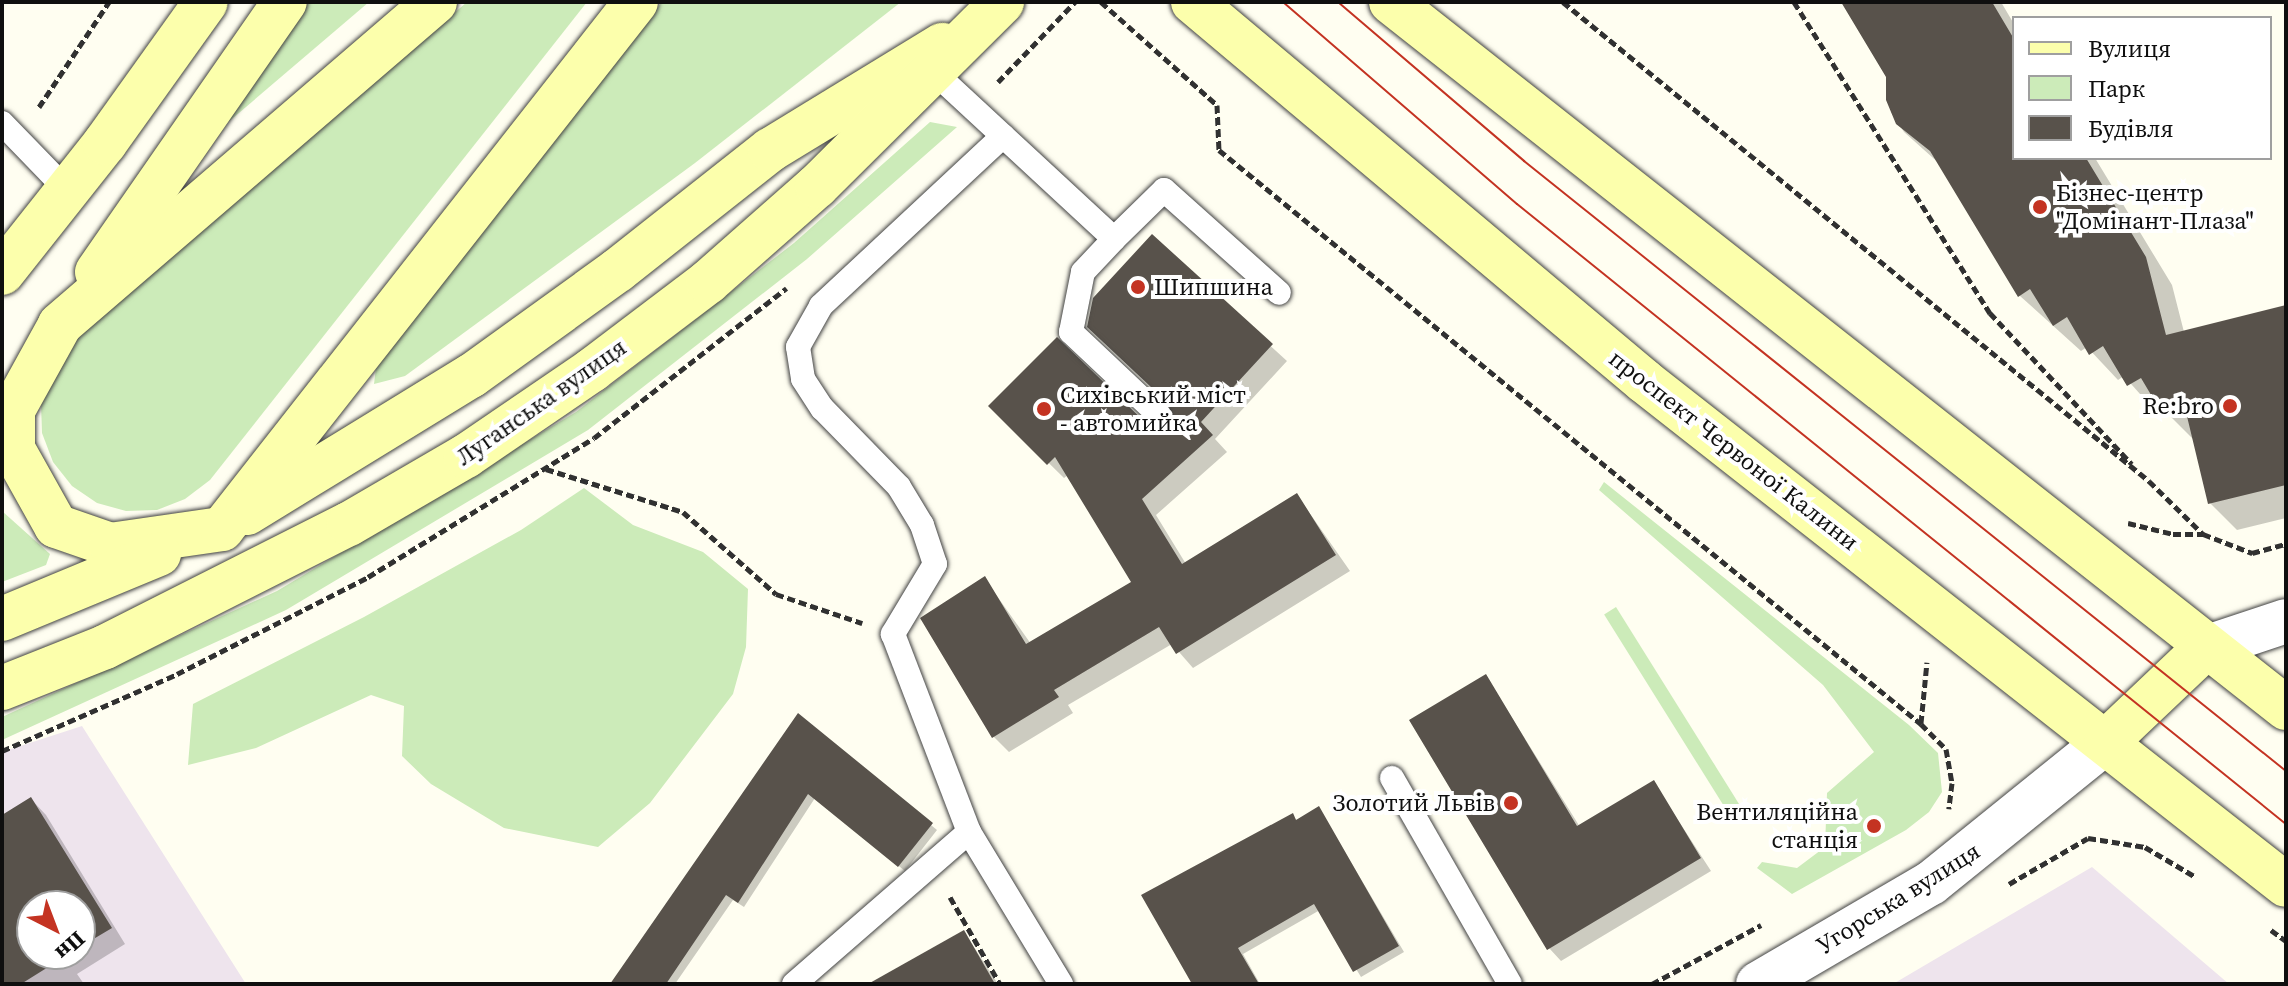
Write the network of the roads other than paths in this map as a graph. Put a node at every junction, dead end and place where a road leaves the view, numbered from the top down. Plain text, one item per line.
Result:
1 (206, 2) edge
2 (285, 2) edge
3 (435, 2) edge
4 (636, 2) edge
5 (1193, 2) edge
6 (1394, 5) edge
7 (992, 12) edge
8 (935, 73) junction
9 (2, 123) edge
10 (1003, 136) junction
11 (67, 190) junction
12 (1114, 239) junction
13 (2, 273) edge
14 (1279, 293) dead end
15 (60, 325) junction
16 (2, 378) edge
17 (1159, 415) dead end
18 (222, 529) junction
19 (2, 619) edge
20 (2286, 621) edge
21 (2205, 648) junction
22 (2, 688) edge
23 (2286, 708) edge
24 (2106, 742) junction
25 (1392, 778) dead end
26 (969, 832) junction
27 (2286, 885) edge
28 (794, 984) edge
29 (1061, 984) edge
30 (1510, 984) edge
31 (1758, 984) edge

1 - 11 main road
2 - 15 main road
3 - 15 main road
4 - 18 main road
5 - 24 main road, проспект Червоної Калини
6 - 21 main road
7 - 8 main road, Луганська вулиця
7 - 18 main road
8 - 10 lane
8 - 22 main road, Луганська вулиця
9 - 11 lane
10 - 12 lane
10 - 26 lane
11 - 13 main road
12 - 14 lane
12 - 17 lane
15 - 16 main road
15 - 18 main road
18 - 19 main road
20 - 21 street
21 - 23 main road
21 - 24 main road
24 - 27 main road, проспект Червоної Калини
24 - 31 street, Угорська вулиця
25 - 30 lane
26 - 28 lane
26 - 29 lane

